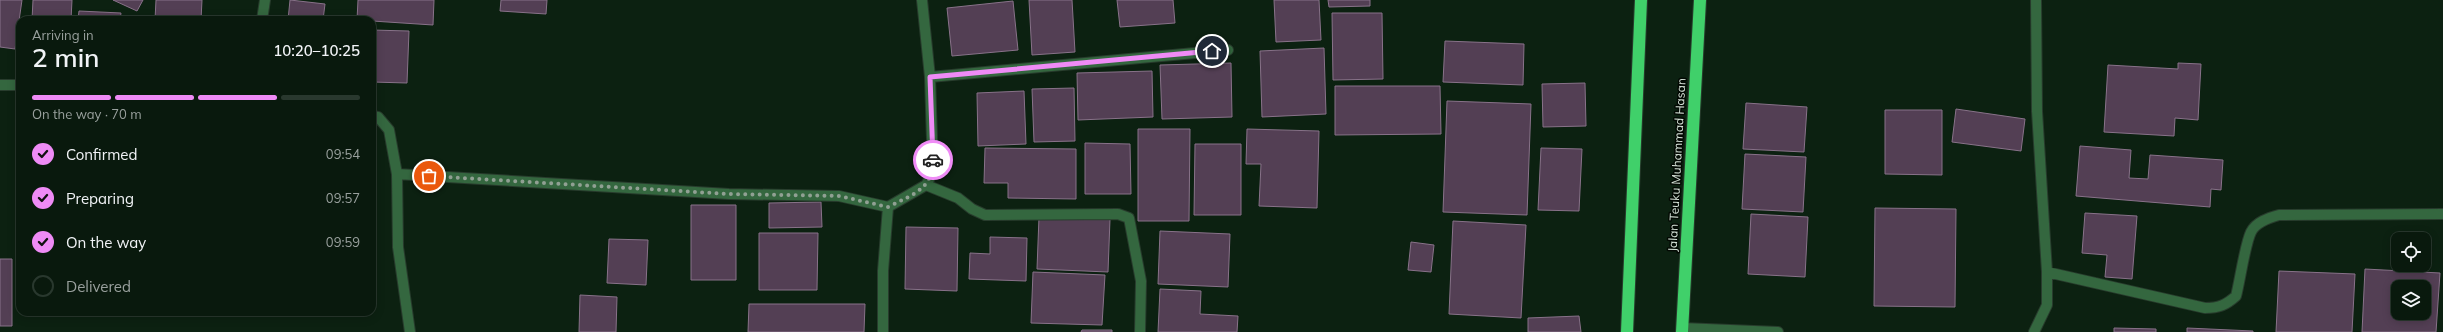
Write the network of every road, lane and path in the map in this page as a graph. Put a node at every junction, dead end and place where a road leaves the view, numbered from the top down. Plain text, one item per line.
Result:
1 (265, 0) edge
2 (922, 0) edge
3 (1641, 0) edge
4 (1700, 0) edge
5 (2036, 0) edge
6 (263, 16) edge
7 (1228, 50) dead end
8 (930, 77) junction
9 (0, 85) edge
10 (16, 85) edge
11 (376, 117) edge
12 (398, 174) junction
13 (926, 185) junction
14 (888, 207) junction
15 (2443, 214) edge
16 (2047, 272) junction
17 (1682, 330) edge
18 (410, 332) edge
19 (883, 332) edge
20 (1140, 332) edge
21 (1627, 332) edge
22 (1778, 332) edge
23 (2034, 332) edge

1 - 6 street
2 - 8 street
3 - 21 highway
4 - 17 highway, Jalan Teuku Muhammad Hasan
5 - 16 street
7 - 8 street
8 - 13 street
9 - 10 street
11 - 12 street
12 - 14 street
12 - 18 street
13 - 14 street
13 - 20 street
14 - 19 street
15 - 16 street
16 - 23 street
17 - 22 street

